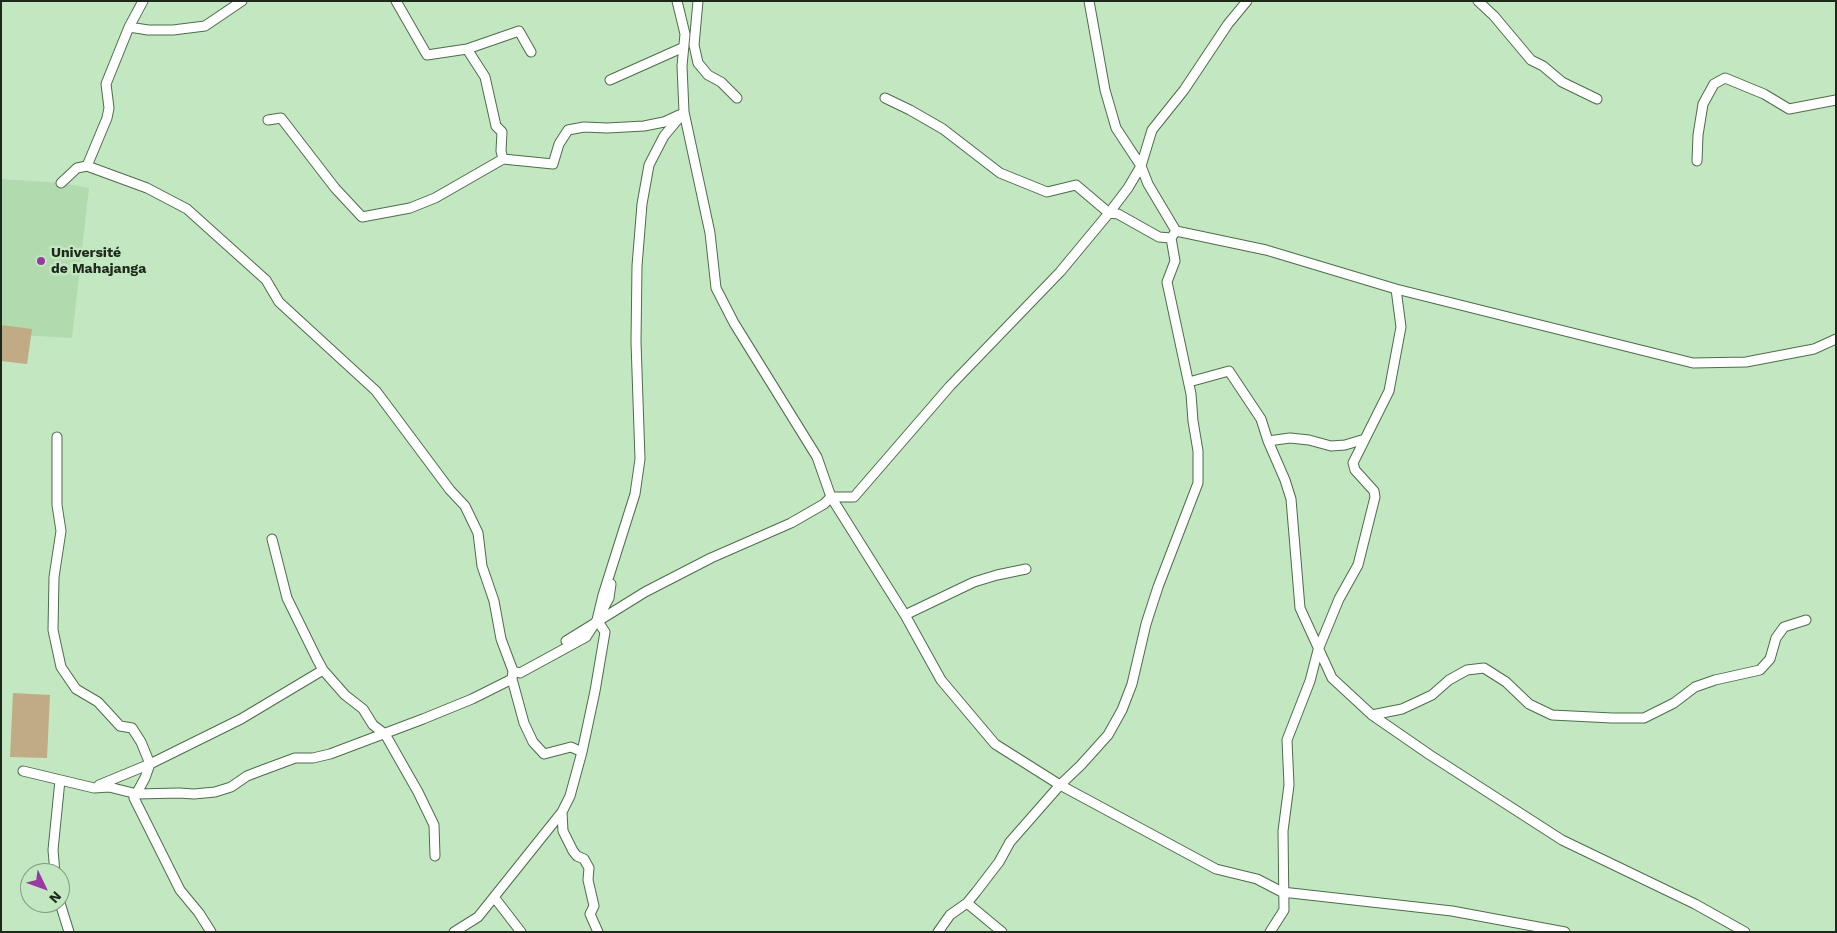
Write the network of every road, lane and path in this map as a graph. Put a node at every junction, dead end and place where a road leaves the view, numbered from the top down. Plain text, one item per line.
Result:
1 (143, 1) edge
2 (242, 1) edge
3 (396, 1) edge
4 (677, 1) edge
5 (698, 1) edge
6 (1089, 1) edge
7 (1248, 1) edge
8 (1478, 1) edge
9 (129, 27) junction
10 (684, 47) junction
11 (467, 49) junction
12 (531, 52) dead end
13 (610, 80) dead end
14 (737, 98) dead end
15 (885, 98) dead end
16 (1597, 99) dead end
17 (1836, 100) edge
18 (684, 112) junction
19 (268, 120) dead end
20 (503, 159) junction
21 (1697, 161) dead end
22 (87, 166) junction
23 (1141, 166) junction
24 (60, 183) dead end
25 (1109, 213) junction
26 (1174, 235) junction
27 (1396, 289) junction
28 (1836, 339) edge
29 (1189, 382) junction
30 (57, 437) dead end
31 (1365, 439) junction
32 (1268, 441) junction
33 (832, 497) junction
34 (272, 539) dead end
35 (1026, 569) dead end
36 (905, 615) junction
37 (597, 620) junction
38 (1806, 620) dead end
39 (566, 641) dead end
40 (1318, 650) junction
41 (323, 670) junction
42 (512, 675) junction
43 (1372, 714) junction
44 (385, 734) junction
45 (582, 752) junction
46 (150, 764) junction
47 (24, 771) dead end
48 (60, 780) junction
49 (1060, 785) junction
50 (94, 788) junction
51 (137, 794) junction
52 (562, 812) junction
53 (435, 856) dead end
54 (54, 863) edge
55 (1282, 892) junction
56 (494, 897) junction
57 (967, 903) junction
58 (63, 913) edge
59 (69, 932) edge
60 (211, 932) edge
61 (454, 932) edge
62 (521, 932) edge
63 (598, 932) edge
64 (938, 932) edge
65 (1002, 932) edge
66 (1270, 932) edge
67 (1565, 932) edge
68 (1745, 932) edge

1 - 9 street
2 - 9 street
3 - 11 street
4 - 10 street
5 - 14 street
6 - 23 street
7 - 23 street
8 - 16 street
9 - 22 street
10 - 13 street
10 - 18 street
11 - 12 street
11 - 20 street
15 - 25 street
17 - 21 street
18 - 20 street
18 - 33 street
18 - 37 street
19 - 20 street
22 - 24 street
22 - 42 street
23 - 25 street
23 - 26 street
25 - 26 street
25 - 33 street
26 - 27 street
26 - 29 street
27 - 28 street
27 - 31 street
29 - 32 street
29 - 49 street
30 - 46 street
31 - 32 street
31 - 40 street
32 - 40 street
33 - 36 street
33 - 37 street
34 - 41 street
35 - 36 street
36 - 49 street
37 - 39 street
37 - 42 street
37 - 45 street
38 - 43 street
40 - 43 street
40 - 55 street
41 - 44 street
41 - 46 street
42 - 44 street
42 - 45 street
43 - 68 street
44 - 51 street
44 - 53 street
45 - 52 street
46 - 50 street
46 - 51 street
47 - 48 street
48 - 50 street
48 - 54 street
49 - 55 street
49 - 57 street
50 - 51 street
51 - 60 street
52 - 56 street
52 - 63 street
55 - 66 street
55 - 67 street
56 - 61 street
56 - 62 street
57 - 64 street
57 - 65 street
58 - 59 street

